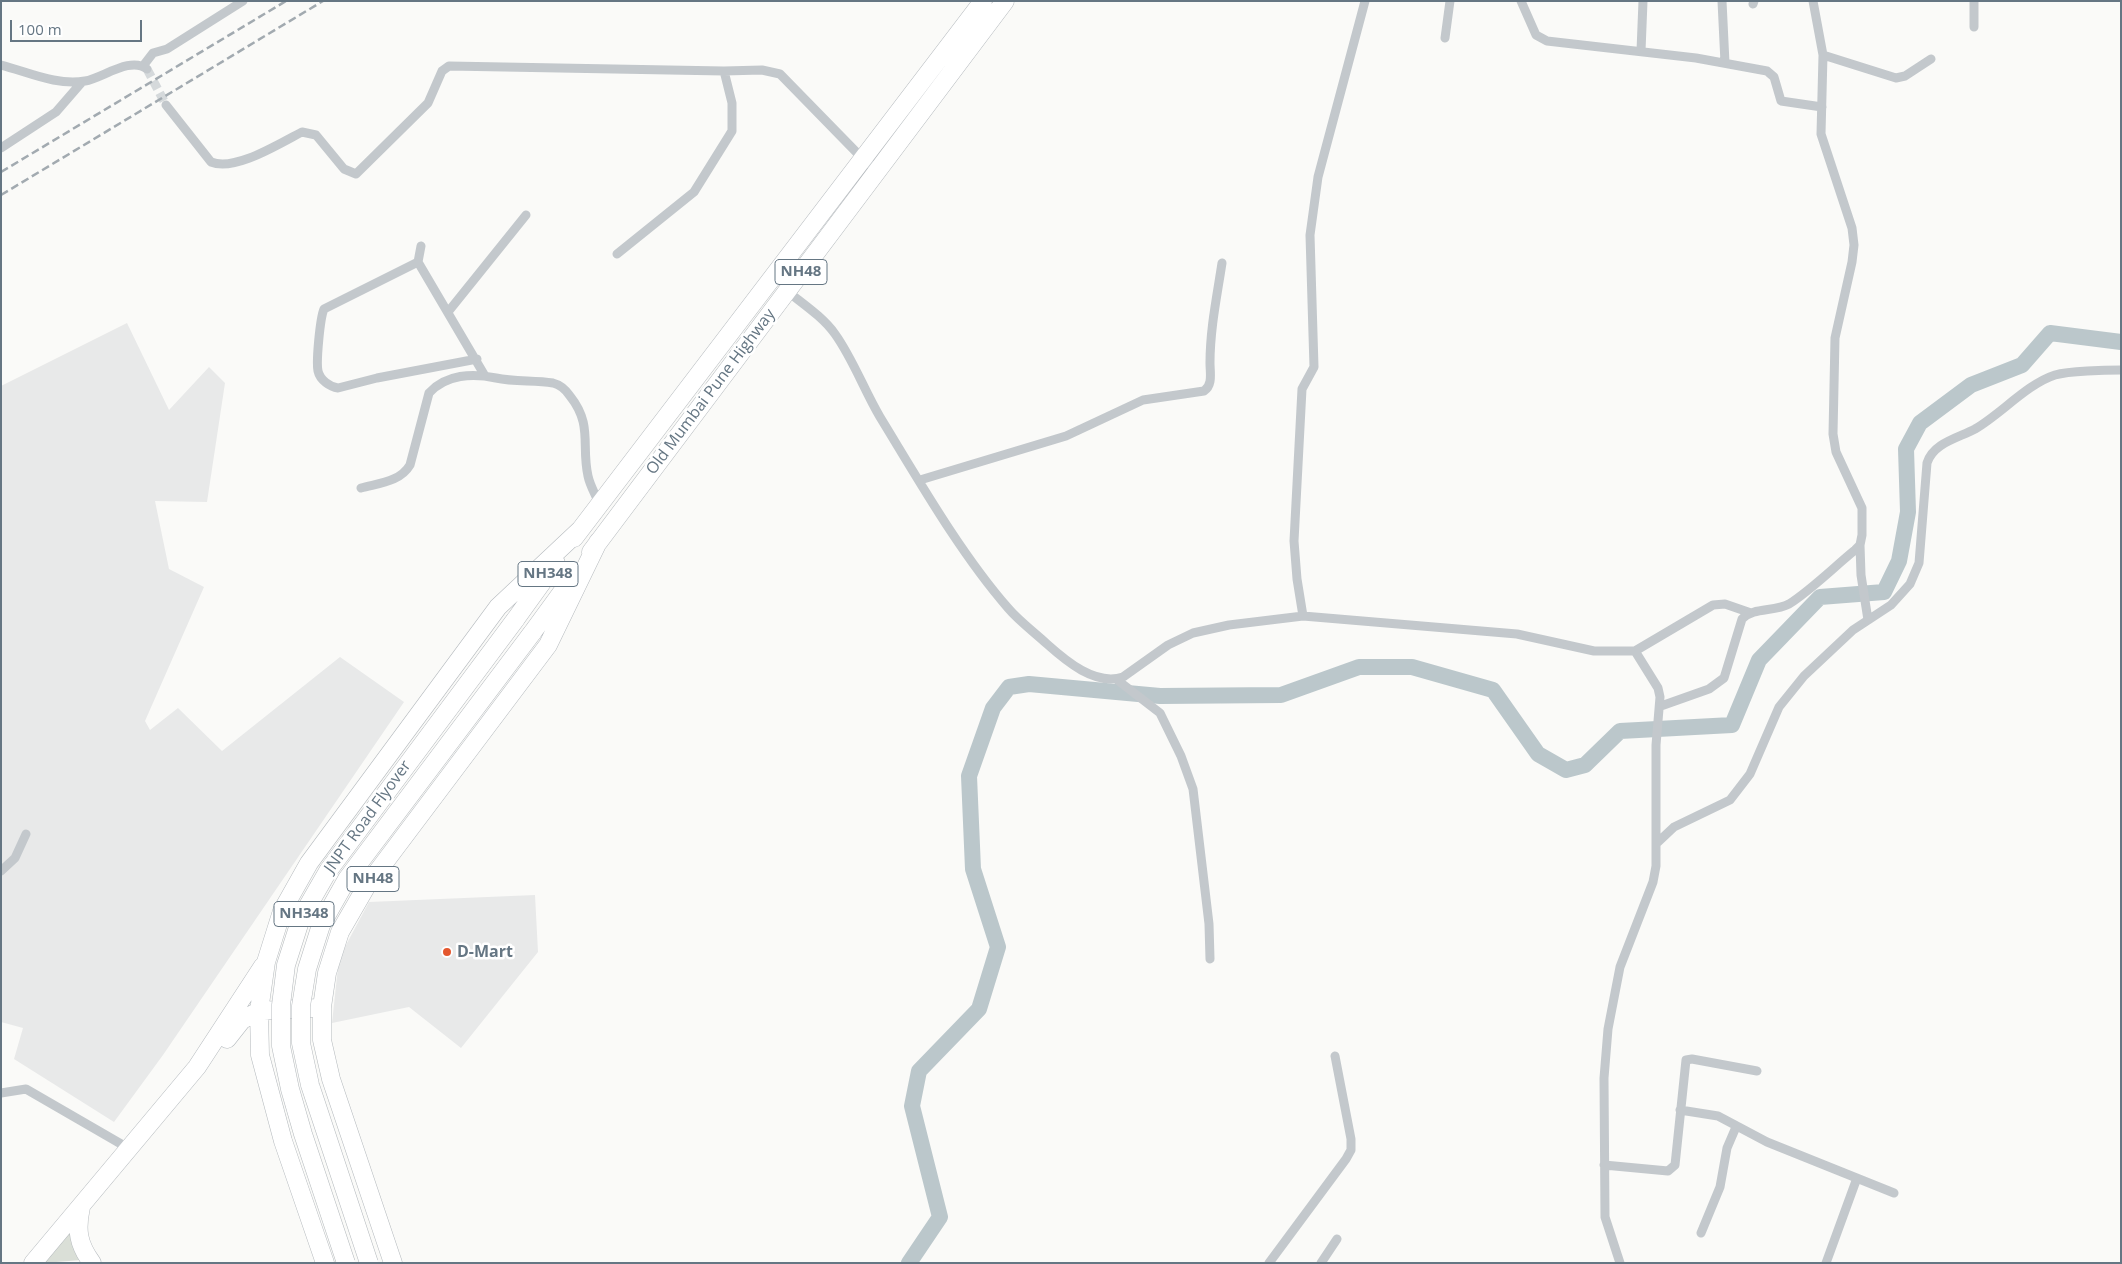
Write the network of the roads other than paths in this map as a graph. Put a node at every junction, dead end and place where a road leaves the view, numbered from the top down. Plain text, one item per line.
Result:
1 (244, 1) edge
2 (983, 1) edge
3 (1005, 1) edge
4 (1365, 1) edge
5 (1450, 1) edge
6 (1521, 1) edge
7 (1643, 1) edge
8 (1722, 1) edge
9 (1813, 1) edge
10 (1974, 1) edge
11 (1974, 27) dead end
12 (1445, 38) dead end
13 (1641, 51) junction
14 (1823, 55) junction
15 (1931, 59) dead end
16 (1725, 63) junction
17 (1, 65) edge
18 (724, 71) junction
19 (82, 82) junction
20 (166, 105) tunnel mouth
21 (1822, 106) junction
22 (1, 148) edge
23 (863, 159) junction
24 (878, 170) junction
25 (526, 215) dead end
26 (421, 246) dead end
27 (617, 254) dead end
28 (418, 262) junction
29 (1222, 263) dead end
30 (787, 291) junction
31 (448, 312) junction
32 (477, 359) junction
33 (2121, 370) edge
34 (485, 376) junction
35 (920, 480) junction
36 (361, 488) dead end
37 (599, 504) junction
38 (581, 529) junction
39 (598, 542) junction
40 (1860, 544) junction
41 (1751, 613) junction
42 (1303, 616) junction
43 (1868, 620) junction
44 (1635, 651) junction
45 (1120, 681) junction
46 (1661, 709) junction
47 (26, 834) dead end
48 (1657, 843) junction
49 (1, 872) edge
50 (1210, 959) dead end
51 (266, 962) junction
52 (322, 1008) junction
53 (260, 1011) junction
54 (1335, 1056) dead end
55 (197, 1067) junction
56 (1757, 1071) dead end
57 (1, 1092) edge
58 (1680, 1110) junction
59 (1736, 1127) junction
60 (128, 1148) junction
61 (1604, 1165) junction
62 (1857, 1178) junction
63 (1894, 1194) dead end
64 (81, 1207) junction
65 (1701, 1232) dead end
66 (1337, 1239) dead end
67 (33, 1263) edge
68 (92, 1263) edge
69 (325, 1263) edge
70 (346, 1263) edge
71 (369, 1263) edge
72 (393, 1263) edge
73 (1269, 1263) edge
74 (1321, 1263) edge
75 (1620, 1263) edge
76 (1826, 1263) edge

1 - 19 street
2 - 23 highway, Old Mumbai Pune Highway / NH48
3 - 24 highway, Old Mumbai Pune Highway / NH48
4 - 42 street
5 - 12 street
6 - 13 street
7 - 13 street
8 - 16 street
9 - 14 street
10 - 11 street
13 - 16 street
14 - 15 street
14 - 21 street
16 - 21 street
17 - 19 street
18 - 20 street
18 - 23 street
18 - 27 street
19 - 22 street
21 - 40 street
23 - 24 street
23 - 37 highway, Old Mumbai Pune Highway / NH48
24 - 30 highway, Old Mumbai Pune Highway / NH48
25 - 31 street
26 - 28 street
28 - 31 street
28 - 32 street
29 - 35 street
30 - 35 street
30 - 39 highway, Old Mumbai Pune Highway / NH48
31 - 32 street
32 - 34 street
33 - 43 street
34 - 36 street
34 - 37 street
35 - 45 street
37 - 38 highway, Old Mumbai Pune Highway / NH48
38 - 51 highway, NH48
38 - 70 highway, JNPT Road Flyover / NH348, bridge
39 - 52 highway, NH48
39 - 71 highway, JNPT Road Flyover / NH348, bridge
40 - 41 street
40 - 43 street
41 - 44 street
41 - 46 street
42 - 44 street
42 - 45 street
43 - 48 street
44 - 46 street
45 - 50 street
46 - 48 street
47 - 49 street
48 - 61 street
51 - 53 highway
51 - 55 highway, NH48
52 - 53 highway
52 - 72 highway, NH48
53 - 55 highway
53 - 69 highway
54 - 73 street
55 - 60 highway, NH48
56 - 58 street
57 - 60 street
58 - 59 street
58 - 61 street
59 - 62 street
59 - 65 street
60 - 64 highway, NH48
61 - 75 street
62 - 63 street
62 - 76 street
64 - 67 highway, NH48
64 - 68 highway
66 - 74 street

